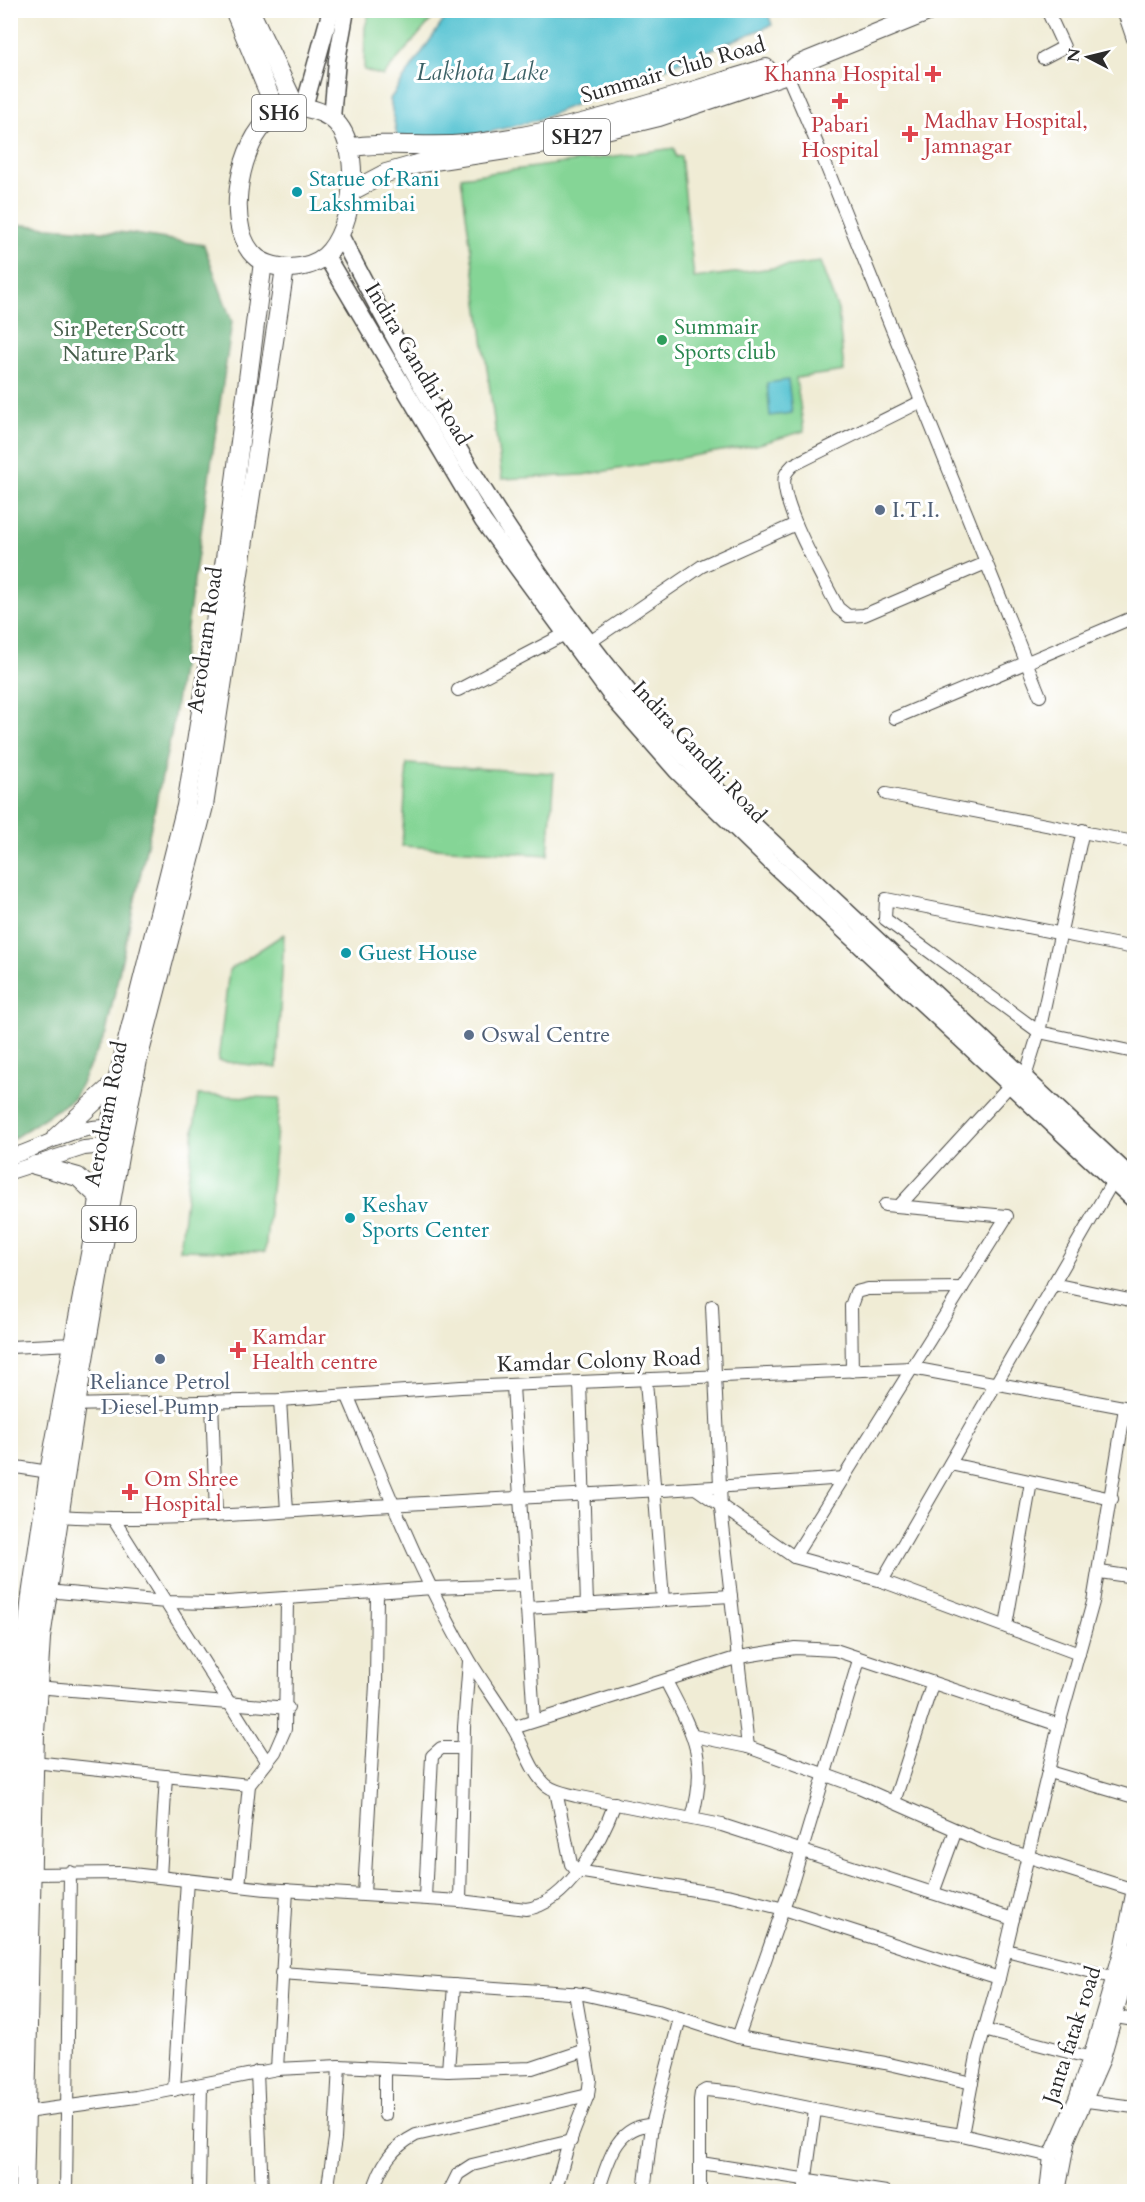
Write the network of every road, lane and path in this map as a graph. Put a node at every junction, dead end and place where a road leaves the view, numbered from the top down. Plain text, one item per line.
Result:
1 (234, 10) edge
2 (250, 10) edge
3 (331, 10) edge
4 (346, 10) edge
5 (933, 10) edge
6 (1047, 10) edge
7 (1123, 10) edge
8 (1134, 42) edge
9 (1043, 57) dead end
10 (792, 70) junction
11 (300, 107) junction
12 (277, 113) junction
13 (332, 118) junction
14 (348, 148) junction
15 (352, 191) junction
16 (340, 235) junction
17 (326, 256) junction
18 (263, 262) junction
19 (285, 268) junction
20 (920, 402) junction
21 (796, 524) junction
22 (986, 563) junction
23 (1134, 617) edge
24 (565, 634) junction
25 (590, 642) junction
26 (1026, 662) junction
27 (458, 690) dead end
28 (1040, 696) dead end
29 (895, 718) dead end
30 (886, 794) dead end
31 (1083, 830) junction
32 (1134, 842) edge
33 (1060, 933) junction
34 (1134, 948) edge
35 (1039, 1032) junction
36 (1134, 1052) edge
37 (1025, 1077) junction
38 (117, 1081) junction
39 (1010, 1085) junction
40 (115, 1136) junction
41 (56, 1137) junction
42 (10, 1157) edge
43 (35, 1165) junction
44 (10, 1172) edge
45 (1134, 1180) edge
46 (1113, 1181) junction
47 (100, 1198) junction
48 (1134, 1200) edge
49 (885, 1205) dead end
50 (899, 1206) junction
51 (1053, 1284) junction
52 (962, 1288) junction
53 (1134, 1301) edge
54 (712, 1306) dead end
55 (73, 1344) junction
56 (10, 1347) edge
57 (912, 1368) junction
58 (852, 1371) junction
59 (715, 1377) junction
60 (646, 1381) junction
61 (580, 1382) junction
62 (996, 1383) junction
63 (513, 1386) junction
64 (348, 1397) junction
65 (280, 1400) junction
66 (212, 1401) junction
67 (69, 1405) junction
68 (1130, 1408) edge
69 (950, 1464) junction
70 (10, 1466) edge
71 (49, 1472) junction
72 (844, 1478) junction
73 (1031, 1482) junction
74 (722, 1487) junction
75 (697, 1489) junction
76 (654, 1492) junction
77 (584, 1495) junction
78 (519, 1499) junction
79 (1112, 1499) junction
80 (393, 1504) junction
81 (721, 1508) junction
82 (287, 1511) junction
83 (59, 1516) junction
84 (216, 1516) junction
85 (114, 1520) junction
86 (794, 1557) junction
87 (1100, 1572) junction
88 (1134, 1577) edge
89 (882, 1581) junction
90 (525, 1585) junction
91 (433, 1588) junction
92 (47, 1591) junction
93 (377, 1592) junction
94 (731, 1596) junction
95 (287, 1600) junction
96 (663, 1600) junction
97 (166, 1602) junction
98 (587, 1605) junction
99 (526, 1608) junction
100 (1006, 1626) junction
101 (1079, 1654) junction
102 (738, 1657) junction
103 (859, 1660) junction
104 (470, 1661) junction
105 (666, 1681) junction
106 (932, 1685) junction
107 (23, 1688) edge
108 (231, 1703) junction
109 (288, 1708) junction
110 (534, 1720) junction
111 (1059, 1725) junction
112 (513, 1728) junction
113 (694, 1736) junction
114 (463, 1748) junction
115 (747, 1748) junction
116 (266, 1761) junction
117 (34, 1762) junction
118 (1049, 1772) junction
119 (166, 1776) junction
120 (825, 1776) junction
121 (249, 1785) junction
122 (556, 1791) junction
123 (1134, 1797) edge
124 (894, 1802) junction
125 (615, 1803) junction
126 (692, 1818) junction
127 (956, 1830) junction
128 (14, 1840) edge
129 (802, 1851) junction
130 (1028, 1856) junction
131 (577, 1871) junction
132 (70, 1872) junction
133 (31, 1874) junction
134 (159, 1877) junction
135 (187, 1880) junction
136 (238, 1886) junction
137 (287, 1890) junction
138 (1134, 1890) edge
139 (933, 1893) junction
140 (364, 1894) junction
141 (425, 1898) junction
142 (460, 1901) junction
143 (13, 1909) edge
144 (784, 1909) junction
145 (1013, 1919) junction
146 (1006, 1950) junction
147 (1134, 1950) edge
148 (281, 1973) junction
149 (1112, 1977) junction
150 (999, 1978) junction
151 (454, 1985) junction
152 (575, 1993) junction
153 (12, 2007) edge
154 (1116, 2017) junction
155 (680, 2018) junction
156 (1134, 2020) edge
157 (984, 2030) junction
158 (738, 2037) junction
159 (586, 2050) junction
160 (1096, 2060) junction
161 (339, 2066) junction
162 (385, 2068) junction
163 (277, 2069) junction
164 (448, 2071) junction
165 (257, 2072) junction
166 (972, 2083) junction
167 (201, 2085) junction
168 (174, 2090) junction
169 (11, 2093) edge
170 (588, 2095) junction
171 (1087, 2101) junction
172 (67, 2107) junction
173 (1134, 2108) edge
174 (815, 2110) junction
175 (26, 2112) junction
176 (385, 2115) dead end
177 (652, 2125) junction
178 (962, 2135) junction
179 (571, 2141) junction
180 (1051, 2156) junction
181 (10, 2160) edge
182 (701, 2163) junction
183 (804, 2186) edge
184 (24, 2192) edge
185 (66, 2192) edge
186 (199, 2192) edge
187 (262, 2192) edge
188 (327, 2192) edge
189 (373, 2192) edge
190 (449, 2192) edge
191 (555, 2192) edge
192 (598, 2192) edge
193 (644, 2192) edge
194 (700, 2192) edge
195 (886, 2192) edge
196 (1047, 2192) edge
197 (1058, 2192) edge

1 - 12 main road, SH6
2 - 11 main road, SH6
3 - 11 main road
4 - 13 main road
5 - 10 main road, Summair Club Road / SH27
6 - 9 street
7 - 8 street
10 - 14 main road, Summair Club Road / SH27
10 - 15 main road, Summair Club Road / SH27
10 - 20 street
11 - 12 main road, SH6
11 - 13 main road, SH6
12 - 18 main road, SH6
13 - 14 main road, SH6
14 - 15 main road, SH6
15 - 16 main road, SH6
16 - 17 main road, SH6
16 - 25 main road, Indira Gandhi Road
17 - 19 main road
17 - 24 main road, Indira Gandhi Road
18 - 19 main road
18 - 38 main road, Aerodram Road / SH6
19 - 40 main road, Aerodram Road / SH6
20 - 21 street
20 - 22 street
21 - 22 street
21 - 25 street
22 - 26 street
23 - 26 street
24 - 27 street
24 - 39 main road, Indira Gandhi Road
25 - 37 main road, Indira Gandhi Road
26 - 28 street
26 - 29 street
30 - 31 street
31 - 32 street
31 - 33 street
33 - 34 street
33 - 35 street
33 - 35 street
35 - 36 street
35 - 37 street
37 - 45 main road, Indira Gandhi Road
38 - 40 main road, Aerodram Road / SH6
38 - 41 main road
39 - 46 main road, Indira Gandhi Road
39 - 50 street
40 - 41 street
40 - 43 street
40 - 47 main road, Aerodram Road / SH6
40 - 67 main road, Aerodram Road / SH6
41 - 42 street
43 - 44 street
43 - 47 main road
46 - 48 main road, Indira Gandhi Road
46 - 51 street
47 - 55 main road, Aerodram Road / SH6
49 - 50 street
50 - 52 street
51 - 53 street
51 - 62 street
52 - 57 street
52 - 58 street
54 - 59 street
55 - 56 street
55 - 67 main road, Aerodram Road / SH6
57 - 58 street, Kamdar Colony Road
57 - 62 street, Kamdar Colony Road
57 - 72 street
58 - 59 street, Kamdar Colony Road
59 - 60 street, Kamdar Colony Road
59 - 74 street
60 - 61 street, Kamdar Colony Road
60 - 76 street
61 - 63 street, Kamdar Colony Road
61 - 77 street
62 - 68 street, Kamdar Colony Road
62 - 69 street
63 - 64 street, Kamdar Colony Road
63 - 78 street
64 - 65 street, Kamdar Colony Road
64 - 80 street
65 - 66 street, Kamdar Colony Road
65 - 82 street
66 - 67 street, Kamdar Colony Road
66 - 84 street
67 - 71 main road, Aerodram Road / SH6
67 - 83 main road, Aerodram Road / SH6
68 - 79 street
69 - 73 street
69 - 89 street
70 - 71 street
71 - 107 main road, Aerodram Road / SH6
72 - 74 street
72 - 86 street
73 - 79 street
73 - 100 street
74 - 75 street
74 - 81 street
75 - 76 street
75 - 81 street
76 - 77 street
76 - 96 street
77 - 78 street
77 - 98 street
78 - 80 street
78 - 90 street
79 - 87 street
80 - 82 street
80 - 91 street
81 - 86 street
81 - 94 street
82 - 84 street
83 - 85 street
83 - 92 main road, Aerodram Road / SH6
84 - 85 street
85 - 97 street
86 - 89 street
87 - 88 street
87 - 101 street
89 - 100 street
90 - 91 street
90 - 99 street
91 - 93 street
91 - 104 street
92 - 97 street
92 - 107 main road, Aerodram Road / SH6
93 - 95 street
93 - 140 street
94 - 96 street
94 - 102 street
95 - 97 street
95 - 109 street
96 - 98 street
97 - 108 street
98 - 99 street
99 - 110 street
100 - 101 street
101 - 111 street
102 - 103 street
102 - 105 street
102 - 115 street
103 - 106 street
103 - 120 street
104 - 112 street
104 - 114 street
105 - 110 street
105 - 113 street
106 - 111 street
106 - 124 street
107 - 108 street
107 - 117 main road, Aerodram Road / SH6
107 - 128 main road, Aerodram Road / SH6
108 - 109 street
108 - 116 street
109 - 116 street
110 - 112 street
111 - 118 street
112 - 122 street
113 - 115 street
113 - 126 street
114 - 141 street
114 - 142 street
115 - 120 street
116 - 121 street
117 - 119 street
117 - 133 main road, Aerodram Road / SH6
118 - 123 street
118 - 130 street
119 - 121 street
119 - 134 street
120 - 124 street
120 - 129 street
121 - 136 street
122 - 125 street
122 - 131 street
124 - 127 street
125 - 126 street
125 - 131 street
126 - 129 street
127 - 130 street
127 - 139 street
128 - 143 main road, Aerodram Road / SH6
129 - 139 street
129 - 144 street
130 - 138 street
130 - 145 street
131 - 142 street
131 - 144 street
132 - 133 street
132 - 134 street
132 - 172 street
133 - 175 main road, Aerodram Road / SH6
134 - 135 street
135 - 136 street
135 - 168 street
136 - 137 street
137 - 140 street
137 - 148 street
138 - 149 street, Janta fatak road
139 - 145 street
140 - 141 street
141 - 142 street
143 - 153 main road, Aerodram Road / SH6
144 - 150 street
144 - 158 street
145 - 146 street
146 - 149 street
146 - 150 street
147 - 154 street
148 - 151 street
148 - 163 street
149 - 160 street, Janta fatak road
150 - 157 street
151 - 152 street
151 - 164 street
152 - 155 street
152 - 159 street
153 - 169 main road, Aerodram Road / SH6
154 - 156 street
154 - 160 street
155 - 158 street
155 - 177 street
157 - 160 street
157 - 166 street
158 - 166 street
159 - 164 street
159 - 170 street
160 - 171 street
160 - 180 street, Janta fatak road
161 - 162 street
161 - 163 street
161 - 188 street
162 - 164 street
162 - 176 street
163 - 165 street
165 - 167 street
165 - 187 street
166 - 178 street
167 - 168 street
167 - 186 street
168 - 172 street
169 - 181 main road, Aerodram Road / SH6
170 - 179 street
170 - 189 street
171 - 173 street
171 - 197 street
172 - 175 street
172 - 185 street
174 - 178 street
174 - 182 street
174 - 183 street
175 - 184 main road, Aerodram Road / SH6
177 - 192 street
177 - 193 street
178 - 180 street
179 - 190 street
179 - 191 street
180 - 196 street, Janta fatak road
182 - 183 street
182 - 194 street
183 - 195 street

